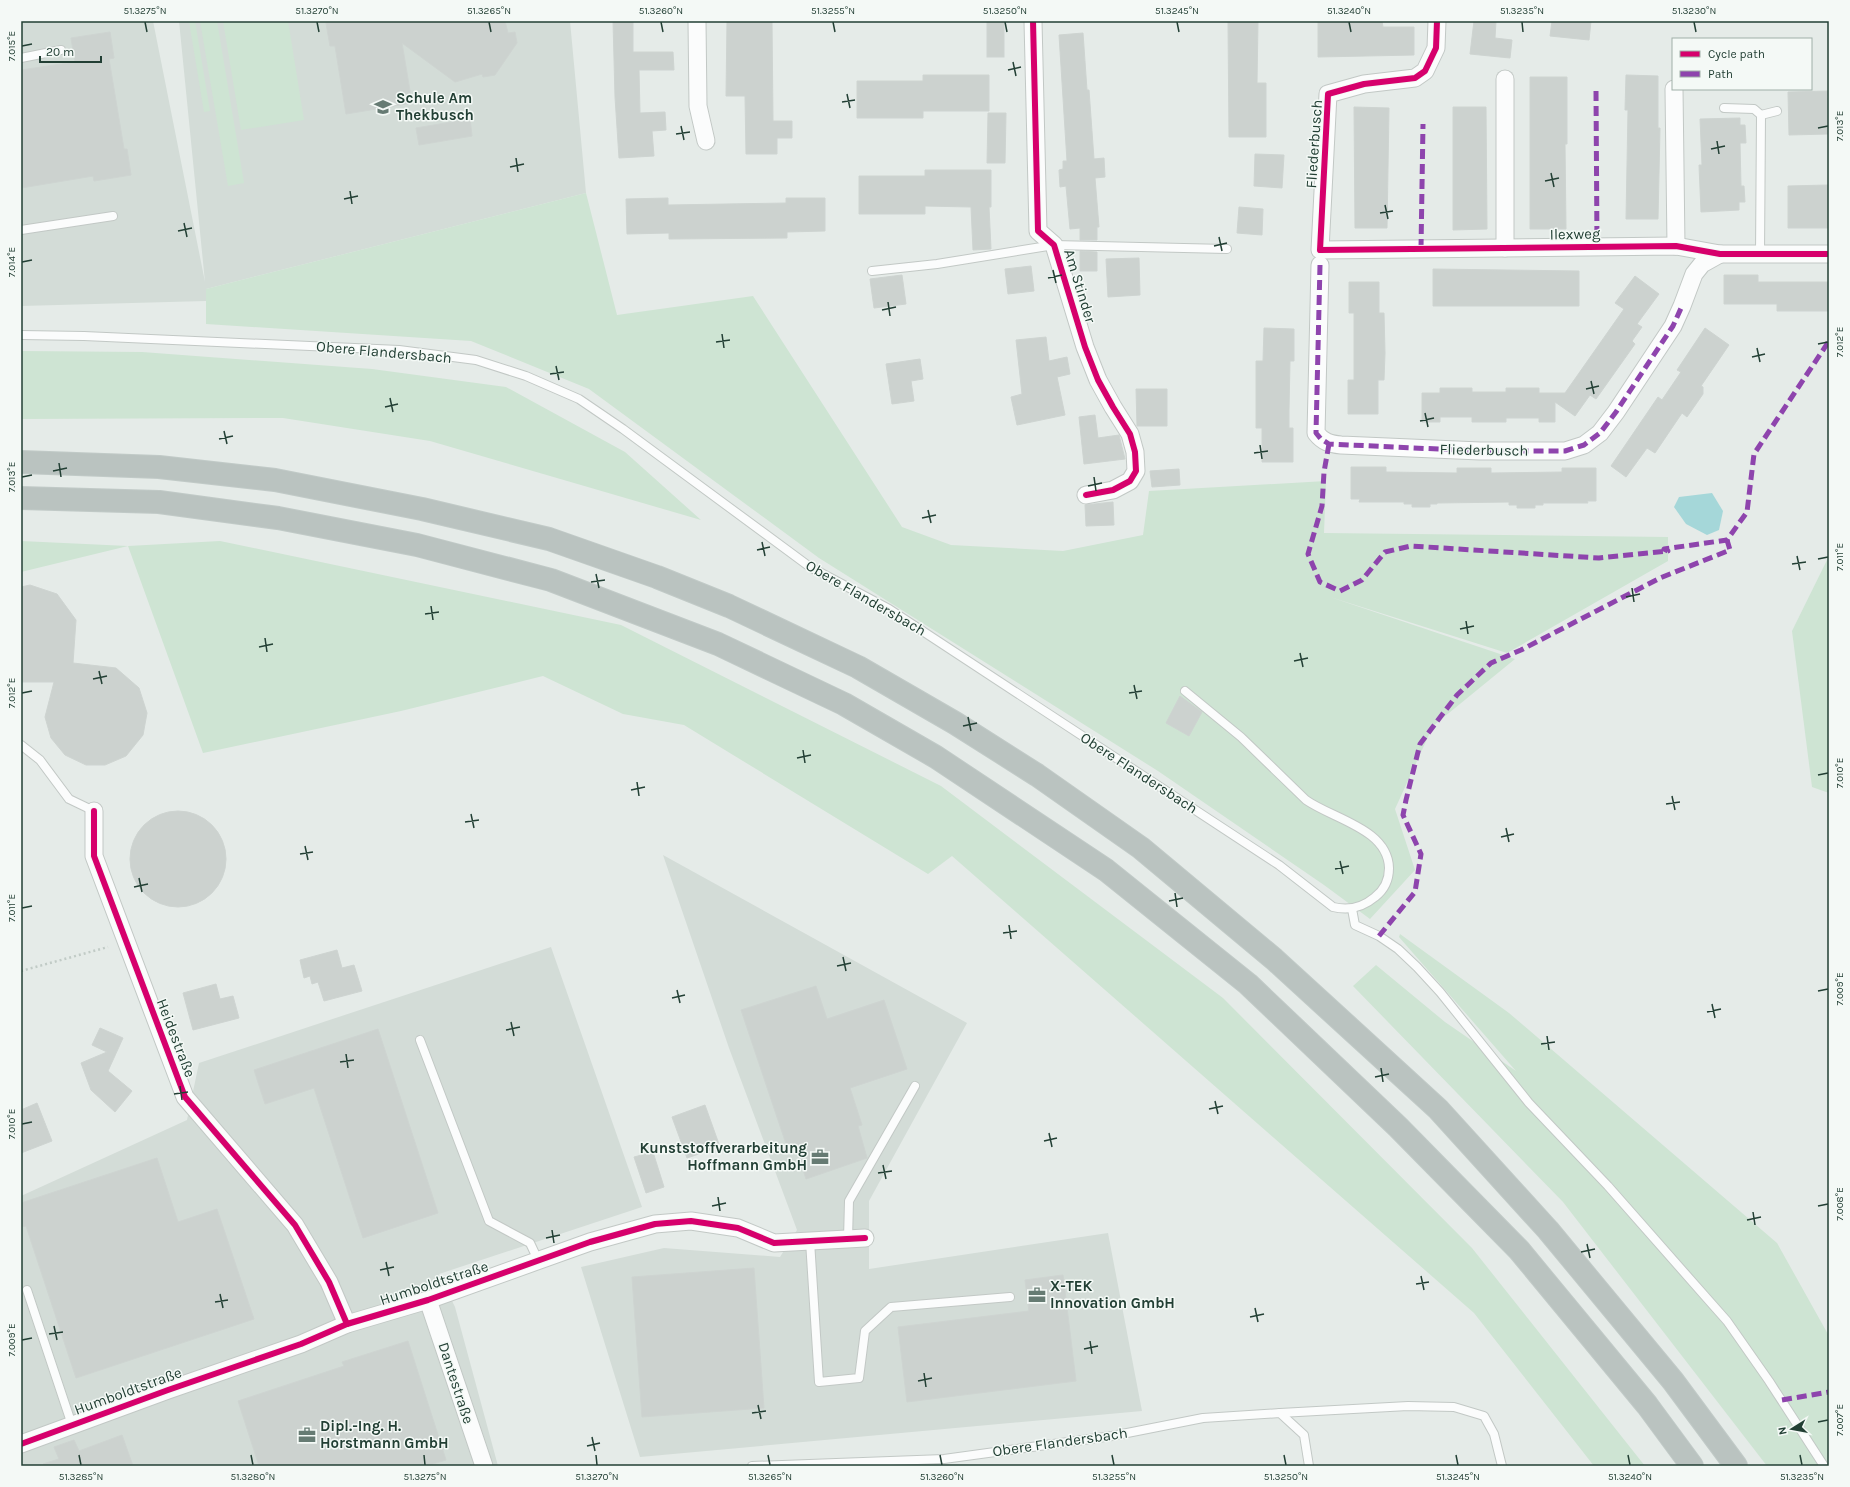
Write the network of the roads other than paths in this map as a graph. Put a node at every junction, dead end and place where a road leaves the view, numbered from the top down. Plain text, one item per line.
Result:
1 (697, 21) edge
2 (1034, 21) edge
3 (1437, 21) edge
4 (61, 50) dead end
5 (21, 58) edge
6 (1505, 79) dead end
7 (1674, 90) edge
8 (1724, 108) dead end
9 (1777, 111) dead end
10 (1761, 114) junction
11 (706, 142) dead end
12 (112, 216) dead end
13 (21, 230) edge
14 (1054, 245) junction
15 (1676, 246) junction
16 (1505, 248) junction
17 (1227, 249) dead end
18 (1720, 254) junction
19 (1760, 254) junction
20 (1829, 254) edge
21 (1320, 258) junction
22 (872, 271) dead end
23 (21, 335) edge
24 (21, 462) edge
25 (1086, 495) dead end
26 (21, 498) edge
27 (1185, 692) dead end
28 (21, 745) edge
29 (94, 811) joint
30 (1352, 910) junction
31 (420, 1040) dead end
32 (915, 1086) dead end
33 (857, 1238) joint
34 (810, 1241) junction
35 (538, 1260) junction
36 (27, 1290) dead end
37 (1010, 1297) dead end
38 (428, 1300) junction
39 (347, 1324) junction
40 (1280, 1413) junction
41 (72, 1425) junction
42 (21, 1444) edge
43 (484, 1466) edge
44 (752, 1466) edge
45 (1309, 1466) edge
46 (1502, 1466) edge
47 (1692, 1466) edge
48 (1736, 1466) edge
49 (1824, 1466) edge

1 - 11 street
2 - 14 street, Am Stinder
3 - 21 street, Fliederbusch
4 - 5 lane
6 - 16 street
7 - 15 street
8 - 10 lane
9 - 10 lane
10 - 19 lane
12 - 13 lane
14 - 17 lane, Am Stinder
14 - 22 lane
14 - 25 street, Am Stinder
15 - 16 street, Ilexweg
15 - 18 street, Ilexweg
16 - 21 street, Ilexweg
18 - 19 street, Ilexweg
18 - 21 street, Fliederbusch
19 - 20 street, Ilexweg
23 - 30 lane, Obere Flandersbach
24 - 48 highway
26 - 47 highway
27 - 30 lane
28 - 29 lane, Heidestraße
29 - 39 street, Heidestraße
30 - 49 lane
31 - 35 lane
32 - 33 lane
33 - 34 street, Humboldtstraße
34 - 35 street, Humboldtstraße
34 - 37 lane
35 - 38 street, Humboldtstraße
36 - 41 lane
38 - 39 street, Humboldtstraße
38 - 43 street, Dantestraße
39 - 41 street, Humboldtstraße
40 - 44 lane, Obere Flandersbach
40 - 45 lane
40 - 46 lane, Obere Flandersbach
41 - 42 street, Humboldtstraße

